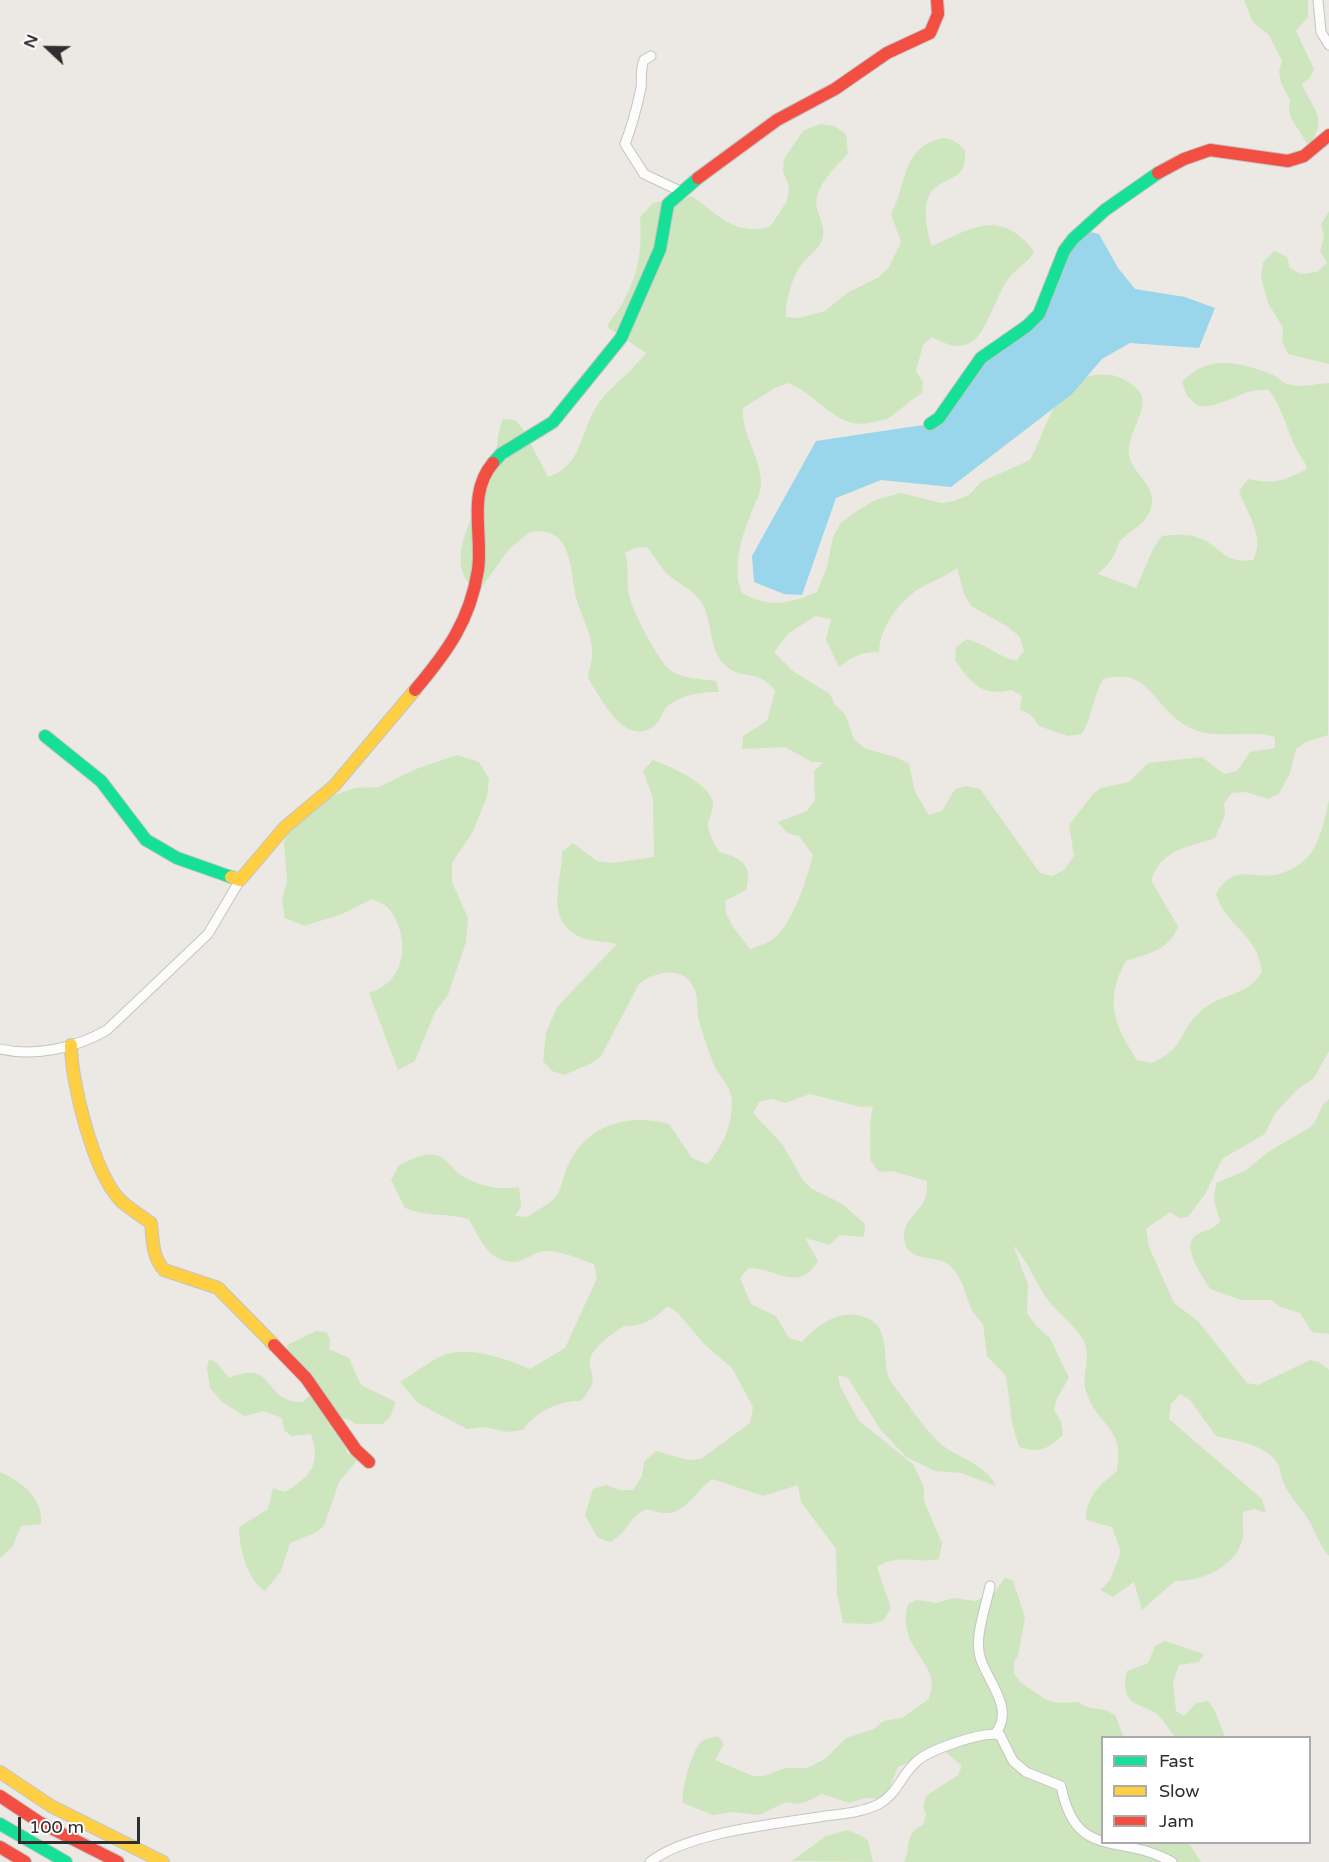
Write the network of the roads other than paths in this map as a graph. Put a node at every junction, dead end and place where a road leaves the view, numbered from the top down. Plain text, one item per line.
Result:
1 (937, 0) edge
2 (1318, 0) edge
3 (1329, 45) edge
4 (651, 57) dead end
5 (1329, 135) edge
6 (680, 191) junction
7 (930, 424) dead end
8 (45, 736) dead end
9 (240, 880) junction
10 (71, 1046) junction
11 (0, 1049) edge
12 (369, 1462) dead end
13 (990, 1586) dead end
14 (995, 1734) junction
15 (0, 1772) edge
16 (0, 1796) edge
17 (0, 1824) edge
18 (0, 1847) edge
19 (25, 1862) edge
20 (66, 1862) edge
21 (118, 1862) edge
22 (163, 1862) edge
23 (650, 1862) edge
24 (1172, 1862) edge

1 - 6 main road
2 - 3 street
4 - 6 street
5 - 7 main road
6 - 9 main road
8 - 9 main road
9 - 10 street
10 - 11 street
10 - 12 main road
13 - 14 street
14 - 23 street
14 - 24 street
15 - 22 main road
16 - 21 main road
17 - 20 main road
18 - 19 main road

